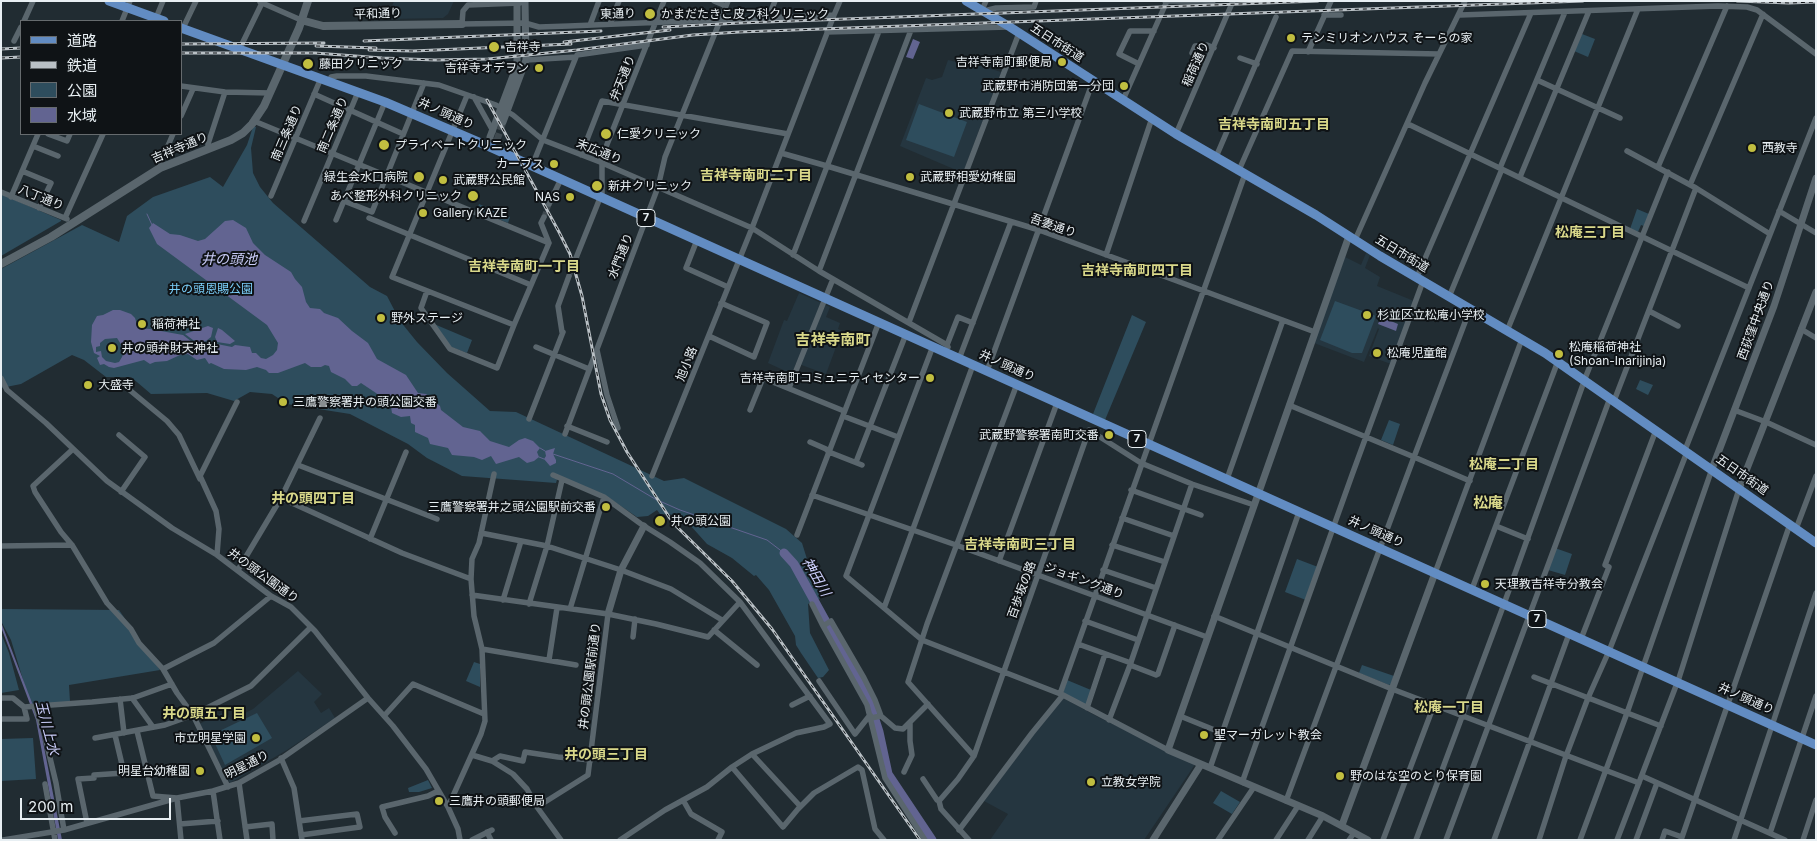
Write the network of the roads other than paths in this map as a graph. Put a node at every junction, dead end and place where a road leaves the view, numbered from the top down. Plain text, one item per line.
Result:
1 (33, 1) edge
2 (110, 1) edge
3 (163, 1) edge
4 (196, 1) edge
5 (308, 1) edge
6 (599, 1) edge
7 (619, 1) edge
8 (664, 1) edge
9 (714, 1) edge
10 (775, 1) edge
11 (840, 1) edge
12 (966, 1) edge
13 (986, 1) edge
14 (1036, 1) edge
15 (1166, 1) edge
16 (1212, 1) edge
17 (1233, 1) edge
18 (1331, 1) edge
19 (1465, 1) edge
20 (260, 2) edge
21 (521, 2) edge
22 (727, 4) edge
23 (1718, 4) edge
24 (129, 5) edge
25 (1727, 6) junction
26 (1638, 9) junction
27 (983, 11) junction
28 (1589, 11) junction
29 (1565, 12) junction
30 (1531, 13) junction
31 (834, 14) junction
32 (1763, 14) junction
33 (1324, 15) junction
34 (1341, 15) dead end
35 (1460, 15) junction
36 (768, 18) junction
37 (1276, 18) dead end
38 (24, 20) edge
39 (122, 20) edge
40 (160, 20) edge
41 (301, 20) junction
42 (720, 20) junction
43 (656, 22) junction
44 (521, 23) junction
45 (462, 24) junction
46 (610, 24) junction
47 (590, 25) junction
48 (1010, 27) junction
49 (182, 28) edge
50 (20, 29) edge
51 (911, 30) junction
52 (879, 31) junction
53 (1154, 31) junction
54 (828, 32) junction
55 (1019, 32) junction
56 (14, 42) dead end
57 (647, 45) junction
58 (240, 48) junction
59 (1214, 48) junction
60 (1308, 52) junction
61 (1192, 53) dead end
62 (1439, 54) junction
63 (1816, 54) edge
64 (576, 57) junction
65 (1240, 58) dead end
66 (526, 60) junction
67 (282, 64) junction
68 (1139, 64) junction
69 (1256, 64) junction
70 (325, 80) junction
71 (1537, 80) junction
72 (1093, 81) junction
73 (424, 83) junction
74 (182, 86) edge
75 (193, 88) junction
76 (1556, 89) junction
77 (225, 92) junction
78 (358, 92) junction
79 (270, 93) junction
80 (314, 94) junction
81 (474, 97) junction
82 (466, 98) dead end
83 (1123, 100) junction
84 (385, 102) junction
85 (623, 104) junction
86 (1598, 108) junction
87 (504, 109) junction
88 (350, 110) junction
89 (413, 113) junction
90 (182, 114) edge
91 (682, 114) junction
92 (1152, 118) junction
93 (1620, 118) dead end
94 (1816, 118) edge
95 (254, 121) junction
96 (504, 122) tunnel mouth
97 (377, 123) junction
98 (1408, 124) junction
99 (452, 131) junction
100 (493, 131) junction
101 (403, 134) junction
102 (788, 134) junction
103 (1176, 134) junction
104 (38, 135) edge
105 (51, 135) edge
106 (70, 135) edge
107 (103, 135) edge
108 (173, 135) edge
109 (296, 139) junction
110 (543, 140) junction
111 (493, 143) junction
112 (34, 146) junction
113 (208, 148) junction
114 (1627, 150) dead end
115 (781, 153) junction
116 (332, 154) junction
117 (1470, 154) junction
118 (581, 155) junction
119 (58, 156) dead end
120 (1216, 157) junction
121 (601, 163) junction
122 (359, 165) junction
123 (532, 166) junction
124 (827, 166) junction
125 (1658, 167) junction
126 (160, 168) junction
127 (1501, 168) junction
128 (22, 171) junction
129 (1242, 172) junction
130 (1668, 172) junction
131 (855, 174) junction
132 (386, 176) junction
133 (1520, 177) junction
134 (1816, 178) edge
135 (561, 179) junction
136 (1690, 185) junction
137 (658, 187) junction
138 (1696, 188) junction
139 (1, 192) edge
140 (426, 192) junction
141 (271, 196) dead end
142 (601, 196) junction
143 (11, 197) junction
144 (1561, 198) junction
145 (344, 201) junction
146 (549, 204) tunnel mouth
147 (954, 205) junction
148 (39, 208) junction
149 (1778, 211) junction
150 (371, 215) junction
151 (544, 217) tunnel mouth
152 (65, 218) junction
153 (646, 218) junction
154 (336, 220) dead end
155 (304, 221) dead end
156 (1011, 222) junction
157 (72, 223) junction
158 (1800, 226) junction
159 (752, 228) junction
160 (1039, 230) junction
161 (1816, 233) edge
162 (1770, 234) junction
163 (409, 235) junction
164 (1642, 237) junction
165 (1352, 238) junction
166 (697, 240) junction
167 (549, 243) junction
168 (1672, 251) junction
169 (793, 255) junction
170 (1106, 255) junction
171 (576, 258) tunnel mouth
172 (740, 259) junction
173 (1, 264) edge
174 (819, 271) junction
175 (569, 276) tunnel mouth
176 (833, 279) junction
177 (1420, 279) junction
178 (531, 285) junction
179 (728, 288) junction
180 (1749, 288) junction
181 (426, 291) junction
182 (1203, 291) junction
183 (1816, 292) edge
184 (1449, 296) junction
185 (825, 297) junction
186 (721, 303) junction
187 (1470, 309) junction
188 (1649, 312) junction
189 (1283, 320) junction
190 (879, 322) junction
191 (909, 322) junction
192 (973, 322) junction
193 (514, 325) junction
194 (1678, 326) dead end
195 (1801, 330) junction
196 (1507, 331) junction
197 (1315, 332) junction
198 (906, 334) junction
199 (709, 336) junction
200 (1816, 338) edge
201 (1522, 340) junction
202 (933, 346) junction
203 (536, 347) dead end
204 (948, 349) junction
205 (596, 350) junction
206 (554, 354) junction
207 (959, 359) junction
208 (1558, 362) junction
209 (973, 365) junction
210 (589, 369) junction
211 (987, 372) junction
212 (1, 378) edge
213 (1585, 380) junction
214 (1017, 384) junction
215 (126, 387) dead end
216 (790, 388) junction
217 (1612, 399) junction
218 (237, 402) dead end
219 (1057, 403) junction
220 (1289, 405) junction
221 (750, 410) dead end
222 (1734, 410) junction
223 (844, 414) junction
224 (320, 418) dead end
225 (529, 419) dead end
226 (1766, 422) junction
227 (567, 426) junction
228 (870, 426) junction
229 (618, 428) dead end
230 (1656, 430) junction
231 (565, 434) dead end
232 (119, 435) dead end
233 (898, 437) junction
234 (1366, 437) junction
235 (608, 442) dead end
236 (810, 442) dead end
237 (1148, 444) junction
238 (1816, 445) edge
239 (73, 449) junction
240 (1686, 451) junction
241 (406, 452) dead end
242 (829, 452) junction
243 (1414, 457) junction
244 (856, 462) junction
245 (1141, 463) junction
246 (298, 464) junction
247 (862, 465) dead end
248 (1712, 469) junction
249 (494, 474) dead end
250 (553, 475) dead end
251 (652, 476) dead end
252 (1816, 476) edge
253 (1227, 479) junction
254 (201, 480) dead end
255 (562, 480) junction
256 (1470, 481) junction
257 (1192, 484) junction
258 (1739, 489) junction
259 (1132, 490) junction
260 (121, 492) junction
261 (1258, 493) junction
262 (812, 495) junction
263 (604, 497) junction
264 (281, 498) junction
265 (386, 499) junction
266 (1254, 505) junction
267 (1184, 509) junction
268 (1299, 512) junction
269 (869, 515) junction
270 (1201, 515) dead end
271 (437, 518) dead end
272 (1122, 518) junction
273 (644, 526) junction
274 (1496, 526) junction
275 (1793, 526) junction
276 (1334, 527) junction
277 (913, 530) junction
278 (481, 533) junction
279 (797, 535) dead end
280 (1174, 536) junction
281 (370, 538) junction
282 (1528, 539) junction
283 (521, 541) junction
284 (1816, 543) edge
285 (72, 545) junction
286 (956, 545) junction
287 (1112, 545) junction
288 (1, 546) edge
289 (546, 546) junction
290 (1381, 548) junction
291 (216, 555) junction
292 (585, 559) junction
293 (999, 561) junction
294 (1165, 562) junction
295 (238, 570) junction
296 (621, 570) junction
297 (1104, 570) junction
298 (1436, 573) junction
299 (1038, 575) junction
300 (471, 579) junction
301 (1156, 588) junction
302 (1472, 589) junction
303 (1816, 593) edge
304 (472, 594) junction
305 (271, 596) junction
306 (1094, 596) junction
307 (502, 600) junction
308 (740, 602) junction
309 (529, 604) junction
310 (812, 604) dead end
311 (1504, 604) junction
312 (557, 608) junction
313 (884, 608) junction
314 (570, 609) junction
315 (608, 614) junction
316 (1147, 615) junction
317 (1214, 616) junction
318 (1530, 616) junction
319 (635, 619) junction
320 (722, 620) junction
321 (1085, 622) junction
322 (826, 624) junction
323 (1175, 625) junction
324 (311, 627) junction
325 (714, 630) junction
326 (1256, 633) junction
327 (1569, 634) junction
328 (1207, 636) junction
329 (633, 637) dead end
330 (1580, 639) junction
331 (922, 640) junction
332 (1138, 640) junction
333 (1078, 644) junction
334 (1290, 648) junction
335 (482, 650) junction
336 (1609, 651) junction
337 (1105, 654) junction
338 (549, 660) junction
339 (576, 664) dead end
340 (1130, 664) junction
341 (757, 665) dead end
342 (1336, 667) junction
343 (1643, 667) junction
344 (163, 669) junction
345 (1003, 672) junction
346 (1534, 677) dead end
347 (819, 680) dead end
348 (1677, 682) junction
349 (1551, 683) junction
350 (172, 684) junction
351 (1392, 690) junction
352 (1061, 694) junction
353 (810, 696) junction
354 (1816, 696) edge
355 (1, 698) edge
356 (132, 698) junction
357 (368, 698) junction
358 (1588, 698) junction
359 (120, 699) junction
360 (928, 704) junction
361 (1727, 704) junction
362 (792, 705) dead end
363 (1434, 705) junction
364 (30, 707) junction
365 (1087, 708) junction
366 (1627, 713) junction
367 (484, 714) junction
368 (194, 715) junction
369 (880, 715) junction
370 (384, 716) junction
371 (870, 716) junction
372 (1180, 716) junction
373 (1462, 716) junction
374 (1, 719) edge
375 (1108, 720) junction
376 (910, 723) junction
377 (1772, 725) junction
378 (1489, 726) junction
379 (1661, 726) junction
380 (153, 727) junction
381 (137, 731) junction
382 (1222, 733) junction
383 (124, 734) junction
384 (115, 735) junction
385 (95, 738) dead end
386 (1802, 738) junction
387 (1529, 741) junction
388 (1816, 745) edge
389 (1168, 750) junction
390 (752, 754) junction
391 (472, 755) junction
392 (974, 756) junction
393 (1566, 756) junction
394 (281, 758) junction
395 (591, 760) junction
396 (492, 761) junction
397 (1198, 763) junction
398 (732, 767) junction
399 (1210, 768) junction
400 (1605, 770) junction
401 (904, 772) dead end
402 (1642, 776) junction
403 (923, 779) dead end
404 (239, 783) junction
405 (1244, 783) junction
406 (1639, 783) junction
407 (1657, 783) junction
408 (45, 784) dead end
409 (228, 786) junction
410 (1254, 787) junction
411 (212, 791) junction
412 (438, 791) junction
413 (177, 798) junction
414 (683, 800) junction
415 (1695, 800) junction
416 (1816, 800) edge
417 (939, 801) junction
418 (1286, 801) junction
419 (800, 806) junction
420 (1298, 806) junction
421 (448, 807) junction
422 (537, 807) junction
423 (1323, 816) junction
424 (218, 820) junction
425 (1741, 820) junction
426 (299, 821) junction
427 (87, 824) junction
428 (180, 824) junction
429 (1342, 825) junction
430 (245, 827) junction
431 (958, 830) junction
432 (58, 831) junction
433 (395, 833) dead end
434 (1354, 833) junction
435 (1770, 833) junction
436 (302, 837) edge
437 (1681, 838) edge
438 (3, 840) edge
439 (55, 840) edge
440 (181, 840) edge
441 (220, 840) edge
442 (247, 840) edge
443 (274, 840) edge
444 (460, 840) edge
445 (472, 840) edge
446 (491, 840) edge
447 (561, 840) edge
448 (620, 840) edge
449 (718, 840) edge
450 (884, 840) edge
451 (925, 840) edge
452 (969, 840) edge
453 (1152, 840) edge
454 (1218, 840) edge
455 (1276, 840) edge
456 (1308, 840) edge
457 (1350, 840) edge
458 (1368, 840) edge
459 (1383, 840) edge
460 (1416, 840) edge
461 (1446, 840) edge
462 (1494, 840) edge
463 (1539, 840) edge
464 (1580, 840) edge
465 (1617, 840) edge
466 (1636, 840) edge
467 (1662, 840) edge
468 (1734, 840) edge
469 (1785, 840) edge
470 (1803, 840) edge

1 - 38 street
2 - 24 main road
3 - 40 street
4 - 49 street
5 - 41 main road, 吉祥寺通り
6 - 47 street
7 - 46 street
8 - 43 street, 弁天通り
9 - 22 street
10 - 36 street
11 - 31 street, 旭小路
12 - 27 main road, 五日市街道
13 - 27 street
14 - 27 street
15 - 16 street
15 - 53 street
17 - 59 street, 稲荷通り
18 - 33 street
19 - 35 street
20 - 41 street
20 - 58 street
21 - 44 street
21 - 45 street
22 - 42 street, 水門通り
23 - 25 street
23 - 26 street
24 - 39 street
24 - 40 main road
25 - 32 street
25 - 125 street
26 - 28 street
26 - 86 street
27 - 48 main road, 五日市街道
28 - 29 street
28 - 76 street
29 - 30 street
29 - 71 street
30 - 35 street
30 - 117 street
31 - 36 street, 東通り
31 - 54 street, 旭小路
32 - 63 street
32 - 136 street
33 - 34 street
33 - 60 street
35 - 62 street
36 - 42 street, 東通り
37 - 69 street
41 - 45 main road, 平和通り
41 - 67 main road, 吉祥寺通り
42 - 43 street, 東通り
42 - 91 street, 水門通り
43 - 46 street, 東通り
43 - 57 street, 弁天通り
44 - 45 street, 平和通り
44 - 47 street, 東通り
44 - 66 street
44 - 87 street
46 - 47 street, 東通り
48 - 51 street
48 - 55 main road, 五日市街道
49 - 58 main road, 井ノ頭通り / 7
50 - 56 street
51 - 52 street
51 - 131 street
52 - 54 street
52 - 124 street
53 - 68 street
53 - 68 street
54 - 102 street, 旭小路
55 - 72 main road, 五日市街道
55 - 147 street
57 - 64 street
57 - 85 street, 弁天通り
58 - 67 main road, 井ノ頭通り / 7
59 - 61 street
59 - 103 street, 稲荷通り
60 - 62 street
60 - 129 street
62 - 98 street
64 - 66 street
64 - 110 street
65 - 69 street
66 - 87 street
67 - 70 main road, 井ノ頭通り / 7
67 - 79 main road, 吉祥寺通り
68 - 83 street
69 - 120 street
70 - 73 street, 末広通り
70 - 78 main road, 井ノ頭通り / 7
70 - 80 street, 南三条通り
71 - 76 street
71 - 127 street
72 - 83 main road, 五日市街道
72 - 160 street
73 - 81 street, 末広通り
73 - 89 street
74 - 75 street
75 - 77 street
75 - 90 street
76 - 86 street
76 - 133 street
77 - 79 street
77 - 113 street
78 - 84 main road, 井ノ頭通り / 7
78 - 88 street, 南二条通り
79 - 95 main road, 吉祥寺通り
80 - 88 street
80 - 109 street, 南三条通り
81 - 87 street, 末広通り
81 - 100 street
82 - 99 street
83 - 92 main road, 五日市街道
84 - 89 main road, 井ノ頭通り / 7
84 - 97 street
85 - 91 street
85 - 118 street
85 - 121 street, 弁天通り
86 - 93 street
86 - 144 street
87 - 96 street
87 - 100 street
87 - 110 street, 末広通り
88 - 97 street
88 - 116 street, 南二条通り
89 - 99 main road, 井ノ頭通り / 7
89 - 101 street
91 - 102 street
91 - 137 street, 水門通り
92 - 103 main road, 五日市街道
92 - 170 street
94 - 149 street
95 - 109 street
95 - 113 main road, 吉祥寺通り
97 - 101 street
97 - 122 street
98 - 117 street
98 - 165 street
99 - 111 main road, 井ノ頭通り / 7
99 - 140 street
100 - 111 street
101 - 132 street
102 - 115 street, 旭小路
103 - 120 main road, 五日市街道
104 - 112 street
105 - 106 street
107 - 152 street
108 - 126 street
109 - 116 street
109 - 141 street, 南三条通り
110 - 118 street, 末広通り
110 - 123 street
111 - 123 main road, 井ノ頭通り / 7
112 - 119 street
112 - 128 street
113 - 126 main road, 吉祥寺通り
114 - 125 street
115 - 124 street, 吾妻通り
115 - 159 street, 旭小路
116 - 122 street
116 - 155 street, 南二条通り
117 - 127 street
117 - 177 street
118 - 121 street, 末広通り
120 - 129 main road, 五日市街道
121 - 137 street, 末広通り
121 - 142 street, 弁天通り
122 - 132 street
122 - 145 street
123 - 135 main road, 井ノ頭通り / 7
124 - 131 street, 吾妻通り
124 - 169 street
125 - 130 street
126 - 157 main road, 吉祥寺通り
127 - 133 street
127 - 184 street
128 - 143 street
128 - 148 street
129 - 165 main road, 五日市街道
129 - 182 street
130 - 136 street
130 - 164 street
131 - 147 street, 吾妻通り
131 - 174 street
132 - 140 street
132 - 150 street
133 - 144 street
134 - 158 street, 西荻窪中央通り
135 - 142 main road, 井ノ頭通り / 7
135 - 146 street
136 - 138 street
137 - 153 street, 水門通り
137 - 159 street, 末広通り
138 - 162 street
138 - 168 street
139 - 143 street, 八丁通り
140 - 163 street
140 - 167 street
142 - 153 main road, 井ノ頭通り / 7
142 - 171 street, 弁天通り
143 - 148 street, 八丁通り
144 - 164 street
144 - 196 street
145 - 150 street
145 - 154 street
147 - 156 street, 吾妻通り
147 - 191 street
148 - 152 street, 八丁通り
149 - 158 street
149 - 162 street
150 - 163 street
151 - 167 street
152 - 157 street, 八丁通り
153 - 166 main road, 井ノ頭通り / 7
153 - 205 street, 水門通り
156 - 160 street, 吾妻通り
156 - 192 street
157 - 173 main road, 吉祥寺通り
158 - 161 street
158 - 222 street, 西荻窪中央通り
159 - 169 street, 末広通り
159 - 172 street, 旭小路
160 - 170 street, 吾妻通り
160 - 211 street
162 - 180 street
163 - 178 street
163 - 181 street
164 - 168 street
164 - 213 street
165 - 177 main road, 五日市街道
165 - 197 street
166 - 172 main road, 井ノ頭通り / 7
166 - 179 street
167 - 178 street
168 - 180 street
168 - 188 street
169 - 174 street
170 - 182 street, 吾妻通り
172 - 179 street, 旭小路
172 - 185 main road, 井ノ頭通り / 7
174 - 176 street
175 - 206 street
176 - 185 street
176 - 191 street
177 - 184 main road, 五日市街道
177 - 234 street
178 - 193 street
179 - 186 street, 旭小路
180 - 240 street
181 - 193 street
181 - 193 street
182 - 189 street, 吾妻通り
182 - 237 street
183 - 195 street
184 - 187 main road, 五日市街道
185 - 190 main road, 井ノ頭通り / 7
185 - 216 street
186 - 199 street, 旭小路
186 - 199 street
187 - 196 main road, 五日市街道
187 - 243 street
188 - 194 street
188 - 217 street
189 - 197 street, 吾妻通り
189 - 253 street
190 - 198 main road, 井ノ頭通り / 7
190 - 223 street
191 - 204 street
192 - 204 street
192 - 207 street
195 - 200 street
195 - 226 street
196 - 201 main road, 五日市街道
197 - 220 street
198 - 202 main road, 井ノ頭通り / 7
198 - 228 street
199 - 251 street, 旭小路
201 - 208 main road, 五日市街道
201 - 256 street
202 - 204 main road, 井ノ頭通り / 7
202 - 233 street
203 - 206 street
204 - 207 main road, 井ノ頭通り / 7
205 - 210 street, 水門通り
205 - 229 street
206 - 210 street
206 - 225 street
207 - 209 main road, 井ノ頭通り / 7
208 - 213 main road, 五日市街道
208 - 274 street
209 - 211 main road, 井ノ頭通り / 7
209 - 277 street
210 - 227 street, 水門通り
211 - 214 main road, 井ノ頭通り / 7
212 - 239 street, 井の頭公園通り
213 - 217 main road, 五日市街道
213 - 282 street
214 - 219 main road, 井ノ頭通り / 7
214 - 286 street
215 - 254 street
216 - 221 street
216 - 223 street
217 - 230 main road, 五日市街道
217 - 318 street
218 - 291 street
219 - 237 main road, 井ノ頭通り / 7
219 - 293 street
220 - 234 street
220 - 261 street
222 - 226 street
222 - 248 street, 西荻窪中央通り
223 - 228 street
223 - 242 street
224 - 246 street
226 - 238 street
226 - 258 street
227 - 231 street, 水門通り
227 - 235 street
228 - 233 street
228 - 244 street
230 - 240 main road, 五日市街道
230 - 330 street
232 - 260 street
233 - 269 street
234 - 243 street
234 - 276 street
236 - 242 street
237 - 245 street
237 - 253 main road, 井ノ頭通り / 7
239 - 260 street, 井の頭公園通り
239 - 285 street
240 - 248 main road, 五日市街道
240 - 336 street
241 - 265 street
242 - 244 street
242 - 262 street
243 - 256 street
243 - 290 street
244 - 247 street
245 - 257 street
245 - 259 street
245 - 299 street, 百歩坂の路
246 - 264 street
246 - 265 street
248 - 258 main road, 五日市街道
248 - 343 street
249 - 278 street
250 - 255 street
252 - 275 street
253 - 261 main road, 井ノ頭通り / 7
255 - 263 street
255 - 289 street
256 - 298 street
257 - 266 street
257 - 267 street
258 - 275 main road, 五日市街道
258 - 348 street
259 - 267 street
259 - 272 street
260 - 291 street, 井の頭公園通り
261 - 266 street
261 - 268 main road, 井ノ頭通り / 7
262 - 269 street, ジョギング通り
262 - 279 street
263 - 273 street
263 - 292 street
264 - 281 street
264 - 295 street
265 - 271 street
265 - 281 street
266 - 317 street
267 - 270 street
267 - 280 street
268 - 276 main road, 井ノ頭通り / 7
268 - 326 street
269 - 277 street, ジョギング通り
269 - 313 street
272 - 280 street
272 - 287 street
273 - 296 street, 井の頭公園駅前通り
273 - 308 street
274 - 282 street
274 - 302 street
275 - 284 main road, 五日市街道
275 - 361 street
276 - 290 main road, 井ノ頭通り / 7
276 - 334 street
277 - 286 street, ジョギング通り
277 - 313 street
278 - 283 street
278 - 300 street
280 - 294 street
281 - 300 street
282 - 311 street
283 - 289 street
283 - 307 street
285 - 288 street
285 - 344 street
286 - 293 street, ジョギング通り
286 - 331 street
287 - 294 street
287 - 297 street
289 - 292 street
289 - 309 street
290 - 298 main road, 井ノ頭通り / 7
290 - 342 street
291 - 295 street, 井の頭公園通り
292 - 296 street
292 - 314 street
293 - 299 street, ジョギング通り
294 - 301 street
295 - 305 street, 井の頭公園通り
296 - 315 street, 井の頭公園駅前通り
296 - 320 street
297 - 301 street
297 - 306 street
298 - 302 main road, 井ノ頭通り / 7
298 - 351 street
299 - 306 street, ジョギング通り
299 - 345 street, 百歩坂の路
300 - 304 street
301 - 316 street
302 - 311 main road, 井ノ頭通り / 7
303 - 377 street
304 - 307 street
304 - 335 street
305 - 324 street, 井の頭公園通り
305 - 344 street
306 - 316 street, ジョギング通り
306 - 321 street
307 - 309 street
308 - 320 street
308 - 353 street
309 - 312 street
310 - 322 street
311 - 318 main road, 井ノ頭通り / 7
311 - 373 street
312 - 314 street
312 - 338 street
313 - 331 street
314 - 315 street
315 - 319 street
315 - 395 street, 井の頭公園駅前通り
316 - 323 street, ジョギング通り
316 - 332 street
317 - 326 street
317 - 328 street
318 - 327 main road, 井ノ頭通り / 7
318 - 378 street
319 - 325 street
319 - 329 street
320 - 325 street
321 - 332 street
321 - 333 street
322 - 369 street
322 - 371 street
323 - 328 street, ジョギング通り
323 - 340 street
324 - 357 street, 井の頭公園通り
324 - 368 street
325 - 341 street
326 - 334 street
326 - 382 street
327 - 330 main road, 井ノ頭通り / 7
327 - 349 street
328 - 372 street
330 - 336 main road, 井ノ頭通り / 7
331 - 345 street
331 - 360 street
332 - 340 street
333 - 337 street
333 - 352 street
334 - 342 street
334 - 405 street
335 - 338 street
335 - 367 street
336 - 343 main road, 井ノ頭通り / 7
336 - 358 street
337 - 340 street
337 - 365 street
338 - 339 street
340 - 375 street
342 - 351 street
342 - 418 street
343 - 348 main road, 井ノ頭通り / 7
343 - 366 street
344 - 350 street
345 - 352 street
345 - 392 street, 百歩坂の路
346 - 349 street
347 - 371 street
348 - 361 main road, 井ノ頭通り / 7
348 - 379 street
349 - 358 street
349 - 387 street
350 - 356 street
350 - 368 street
351 - 363 street
351 - 429 street
352 - 365 street
352 - 431 street
353 - 362 street
353 - 390 street
354 - 386 street
355 - 364 street
356 - 359 street
356 - 380 street
357 - 370 street, 井の頭公園通り
357 - 394 street, 明星通り
358 - 366 street
358 - 393 street
359 - 364 street
359 - 383 street
360 - 376 street
360 - 392 street
361 - 377 main road, 井ノ頭通り / 7
361 - 415 street
363 - 373 street
363 - 459 street
364 - 374 street
364 - 432 street
365 - 375 street
366 - 379 street
366 - 400 street
367 - 370 street
367 - 391 street
368 - 380 street
368 - 409 street
369 - 371 street
369 - 376 street
370 - 412 street, 井の頭公園通り
371 - 451 street
372 - 382 street
372 - 389 street
373 - 378 street
373 - 460 street
375 - 389 street
376 - 401 street
377 - 386 main road, 井ノ頭通り / 7
377 - 425 street
378 - 387 street
378 - 461 street
379 - 402 street
380 - 381 street
381 - 383 street
381 - 413 street
382 - 399 street
383 - 384 street
384 - 385 street
384 - 427 street
386 - 388 main road, 井ノ頭通り / 7
386 - 435 street
387 - 393 street
387 - 462 street
389 - 397 street
390 - 398 street
390 - 419 street
391 - 396 street
391 - 421 street
392 - 417 street, 百歩坂の路
393 - 400 street
393 - 463 street
394 - 404 street, 明星通り
394 - 426 street
395 - 396 street
395 - 422 street, 井の頭公園駅前通り
396 - 422 street
397 - 399 street
397 - 453 street
398 - 414 street
398 - 419 street
399 - 405 street
400 - 406 street
400 - 464 street
402 - 406 street
402 - 407 street
403 - 417 street
404 - 409 street, 明星通り
404 - 430 street
405 - 410 street
406 - 465 street
407 - 415 street
407 - 466 street
408 - 432 street
409 - 411 street, 明星通り
410 - 418 street
410 - 454 street
411 - 413 street, 明星通り
411 - 424 street
412 - 421 street, 井の頭公園通り
412 - 433 street
413 - 427 street, 明星通り
413 - 428 street
414 - 448 street
414 - 449 street
415 - 425 street
415 - 437 street
416 - 470 street
417 - 431 street
418 - 420 street
419 - 450 street
420 - 423 street
420 - 455 street
421 - 444 street, 井の頭公園通り
422 - 447 street
423 - 429 street
423 - 456 street
424 - 428 street
424 - 441 street
425 - 435 street
425 - 468 street
426 - 436 street
426 - 436 street
427 - 432 street, 明星通り
428 - 440 street
429 - 434 street
430 - 442 street
430 - 443 street
431 - 452 street
432 - 438 street, 明星通り
432 - 439 street
434 - 457 street
434 - 458 street
435 - 469 street
437 - 467 street
445 - 446 street

